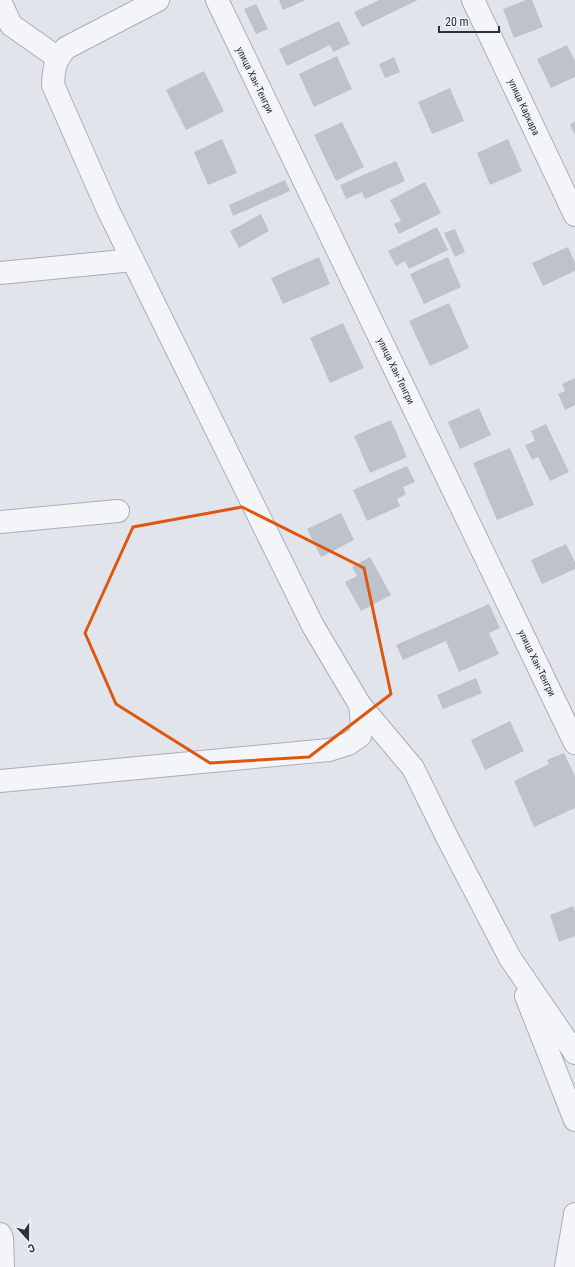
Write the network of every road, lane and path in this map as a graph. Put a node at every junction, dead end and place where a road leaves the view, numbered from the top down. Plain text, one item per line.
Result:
1 (158, 0) edge
2 (216, 0) edge
3 (473, 0) edge
4 (0, 1) edge
5 (58, 58) junction
6 (575, 215) edge
7 (133, 260) junction
8 (0, 273) edge
9 (118, 511) dead end
10 (0, 522) edge
11 (360, 706) junction
12 (575, 743) edge
13 (0, 781) edge
14 (510, 958) junction
15 (575, 1053) edge
16 (575, 1120) edge
17 (575, 1214) edge
18 (0, 1234) edge
19 (3, 1267) edge
20 (566, 1267) edge

1 - 5 street
2 - 12 street, улица Хан-Тенгри
3 - 6 street, улица Каркара
4 - 5 street
5 - 7 street
7 - 8 street
7 - 11 street
9 - 10 street
11 - 13 street
11 - 14 street
14 - 15 street
14 - 16 street
17 - 20 street
18 - 19 street

